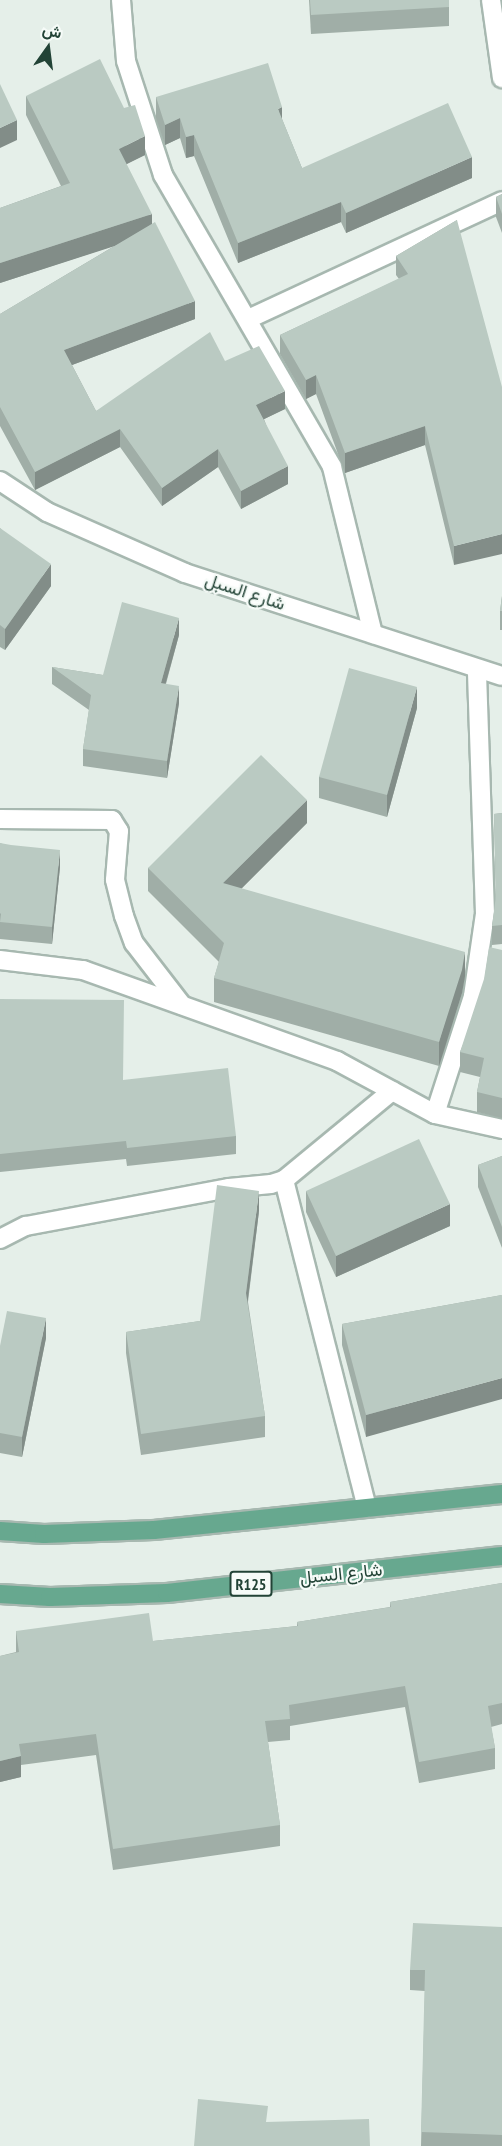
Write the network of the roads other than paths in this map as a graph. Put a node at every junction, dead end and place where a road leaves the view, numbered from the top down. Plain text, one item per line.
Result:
1 (121, 0) edge
2 (491, 0) edge
3 (502, 78) edge
4 (502, 201) edge
5 (248, 319) junction
6 (0, 481) edge
7 (373, 634) junction
8 (477, 669) junction
9 (502, 676) edge
10 (0, 819) edge
11 (0, 960) edge
12 (182, 1005) junction
13 (392, 1091) junction
14 (435, 1114) junction
15 (502, 1129) edge
16 (284, 1180) junction
17 (0, 1239) edge
18 (502, 1494) edge
19 (367, 1508) junction
20 (0, 1531) edge
21 (502, 1556) edge
22 (0, 1594) edge

1 - 5 street
2 - 3 street
4 - 5 street
5 - 7 street
6 - 7 street, شارع السبل
7 - 8 street, شارع السبل
8 - 9 street, شارع السبل
8 - 14 street
10 - 12 street
11 - 12 street
12 - 13 street
13 - 14 street
13 - 16 street
14 - 15 street
16 - 17 street
16 - 19 street
18 - 19 main road
19 - 20 main road
21 - 22 main road, شارع السبل / R125

